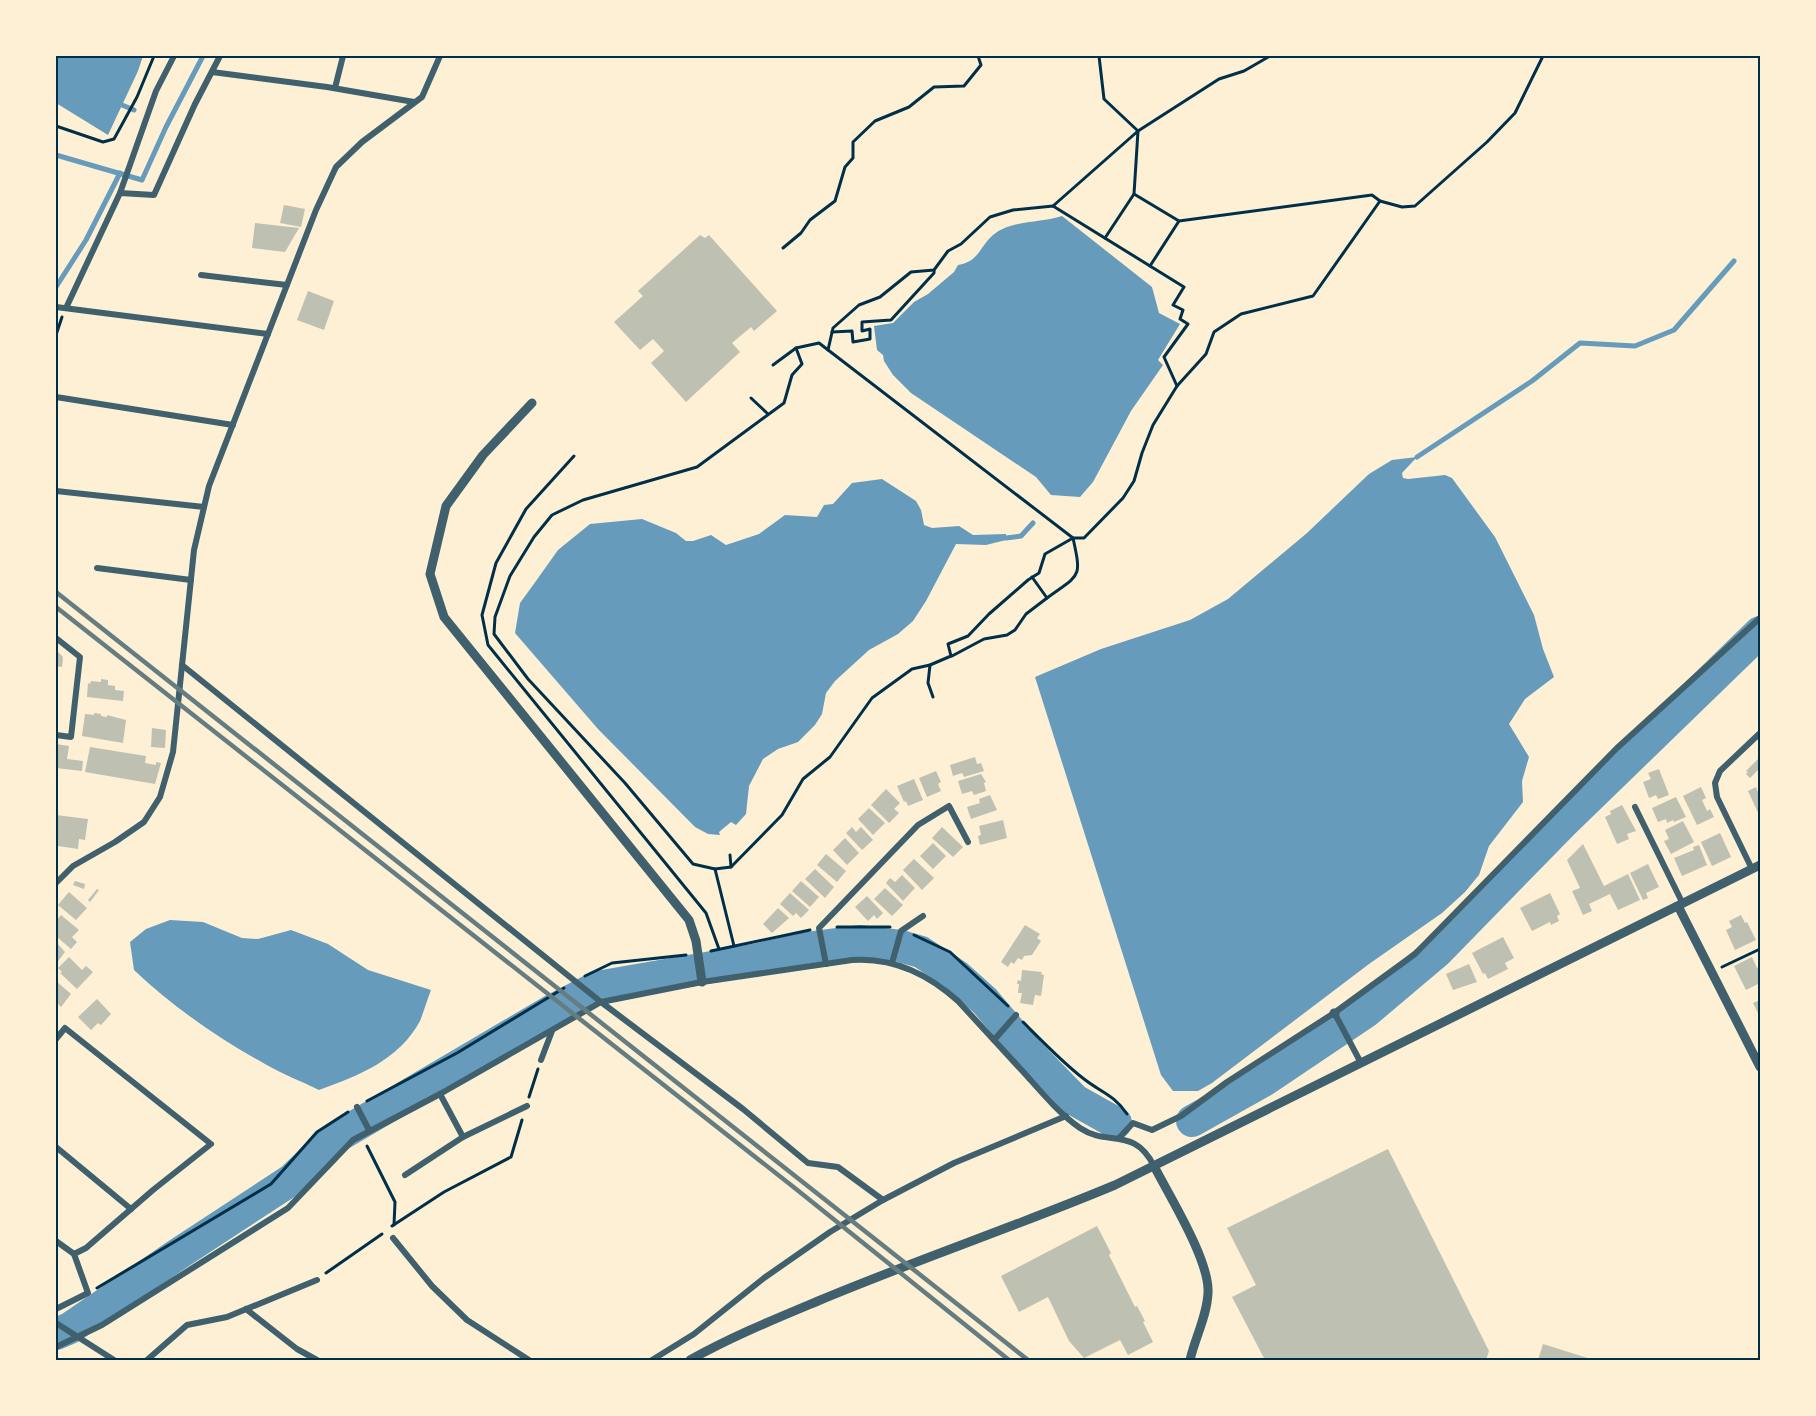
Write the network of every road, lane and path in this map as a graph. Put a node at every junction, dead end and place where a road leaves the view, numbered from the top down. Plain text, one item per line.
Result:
1 (154, 56) edge
2 (174, 56) edge
3 (220, 56) edge
4 (343, 56) edge
5 (440, 56) edge
6 (978, 56) edge
7 (1099, 56) edge
8 (1270, 56) edge
9 (1543, 56) edge
10 (212, 72) junction
11 (335, 88) junction
12 (414, 102) junction
13 (56, 126) edge
14 (1138, 131) junction
15 (120, 193) junction
16 (1134, 194) junction
17 (1380, 201) junction
18 (1053, 206) junction
19 (1179, 221) junction
20 (1105, 238) junction
21 (783, 248) dead end
22 (1150, 266) junction
23 (934, 270) junction
24 (201, 275) dead end
25 (287, 285) junction
26 (61, 307) edge
27 (832, 332) junction
28 (268, 334) junction
29 (56, 335) edge
30 (796, 348) junction
31 (828, 350) junction
32 (773, 365) dead end
33 (1177, 386) junction
34 (56, 397) edge
35 (751, 398) dead end
36 (532, 403) dead end
37 (768, 414) junction
38 (233, 425) junction
39 (574, 456) dead end
40 (56, 491) edge
41 (204, 507) junction
42 (1073, 538) junction
43 (97, 568) dead end
44 (1032, 578) junction
45 (191, 580) junction
46 (1047, 598) junction
47 (1761, 618) edge
48 (56, 638) edge
49 (951, 656) junction
50 (182, 665) junction
51 (930, 665) junction
52 (933, 697) dead end
53 (1759, 734) dead end
54 (56, 735) edge
55 (1635, 807) dead end
56 (968, 842) dead end
57 (730, 855) dead end
58 (731, 867) junction
59 (1756, 867) edge
60 (715, 869) junction
61 (56, 883) edge
62 (1680, 905) junction
63 (922, 916) dead end
64 (820, 929) junction
65 (901, 932) junction
66 (734, 946) junction
67 (719, 949) junction
68 (1761, 949) edge
69 (698, 954) junction
70 (892, 962) junction
71 (826, 963) junction
72 (1713, 971) junction
73 (574, 981) junction
74 (702, 982) junction
75 (601, 1002) junction
76 (1334, 1014) junction
77 (1016, 1016) junction
78 (552, 1031) junction
79 (56, 1040) edge
80 (995, 1040) junction
81 (541, 1060) joint
82 (1361, 1063) junction
83 (1761, 1067) edge
84 (441, 1094) junction
85 (527, 1106) junction
86 (357, 1107) junction
87 (1066, 1116) junction
88 (1133, 1123) junction
89 (368, 1130) junction
90 (362, 1135) junction
91 (463, 1137) junction
92 (1119, 1138) junction
93 (56, 1147) edge
94 (1154, 1166) junction
95 (405, 1175) dead end
96 (883, 1200) junction
97 (131, 1209) junction
98 (394, 1225) junction
99 (393, 1238) dead end
100 (56, 1241) edge
101 (74, 1254) junction
102 (317, 1280) joint
103 (88, 1293) junction
104 (56, 1309) edge
105 (246, 1309) junction
106 (56, 1323) edge
107 (77, 1337) junction
108 (56, 1347) edge
109 (702, 1358) edge
110 (114, 1360) edge
111 (147, 1360) edge
112 (317, 1360) edge
113 (529, 1360) edge
114 (652, 1360) edge
115 (690, 1360) edge
116 (1190, 1360) edge

1 - 13 path
2 - 15 street
3 - 10 street
4 - 11 street
5 - 12 street
6 - 21 path
7 - 14 path
8 - 14 path
9 - 17 path
10 - 11 street
10 - 15 street
11 - 12 street
12 - 25 street
14 - 16 path
14 - 18 path
15 - 26 street
16 - 19 path
16 - 20 path
17 - 19 path
17 - 33 path
18 - 20 path
18 - 23 path
19 - 22 path
20 - 22 path
22 - 33 path
23 - 27 path
23 - 27 path
24 - 25 street
25 - 28 street
26 - 28 street
26 - 29 path
27 - 31 path
28 - 38 street
30 - 31 path
30 - 32 path
30 - 37 path
31 - 42 path
33 - 42 path
34 - 38 street
35 - 37 path
36 - 69 street
37 - 60 path
38 - 41 street
39 - 67 path
40 - 41 street
41 - 45 street
42 - 44 path
42 - 46 path
43 - 45 street
44 - 46 path
44 - 49 path
45 - 50 street
46 - 49 path
47 - 76 street
48 - 54 street
49 - 51 path
50 - 61 street
50 - 73 street
51 - 52 path
51 - 58 path
53 - 59 street
55 - 62 street
56 - 64 street
57 - 58 path
58 - 60 path
59 - 62 street
60 - 66 path
62 - 72 street
62 - 82 street
63 - 65 street
64 - 65 path
64 - 66 path
64 - 71 street
65 - 70 street
65 - 77 path
66 - 67 path
67 - 69 path
68 - 72 path
69 - 73 path
69 - 74 street
70 - 71 street
70 - 80 street
71 - 74 street
72 - 83 street
73 - 75 street
73 - 86 path
74 - 75 street
75 - 78 street
75 - 96 street
76 - 82 street
76 - 88 street
77 - 80 street
77 - 88 path
78 - 81 street
78 - 84 street
79 - 97 street
80 - 87 street
81 - 85 path
82 - 94 street
84 - 89 street
84 - 91 street
85 - 91 street
85 - 98 path
86 - 89 street
86 - 103 path
87 - 92 street
87 - 96 street
88 - 92 street
89 - 90 street
90 - 98 path
90 - 107 street
91 - 95 street
92 - 94 street
93 - 97 street
94 - 109 street
94 - 116 street
96 - 114 street
97 - 101 street
98 - 102 path
99 - 113 street
100 - 101 street
101 - 103 street
102 - 105 street
103 - 104 street
105 - 111 street
105 - 112 street
106 - 107 street
107 - 108 street
107 - 110 street
109 - 115 street

